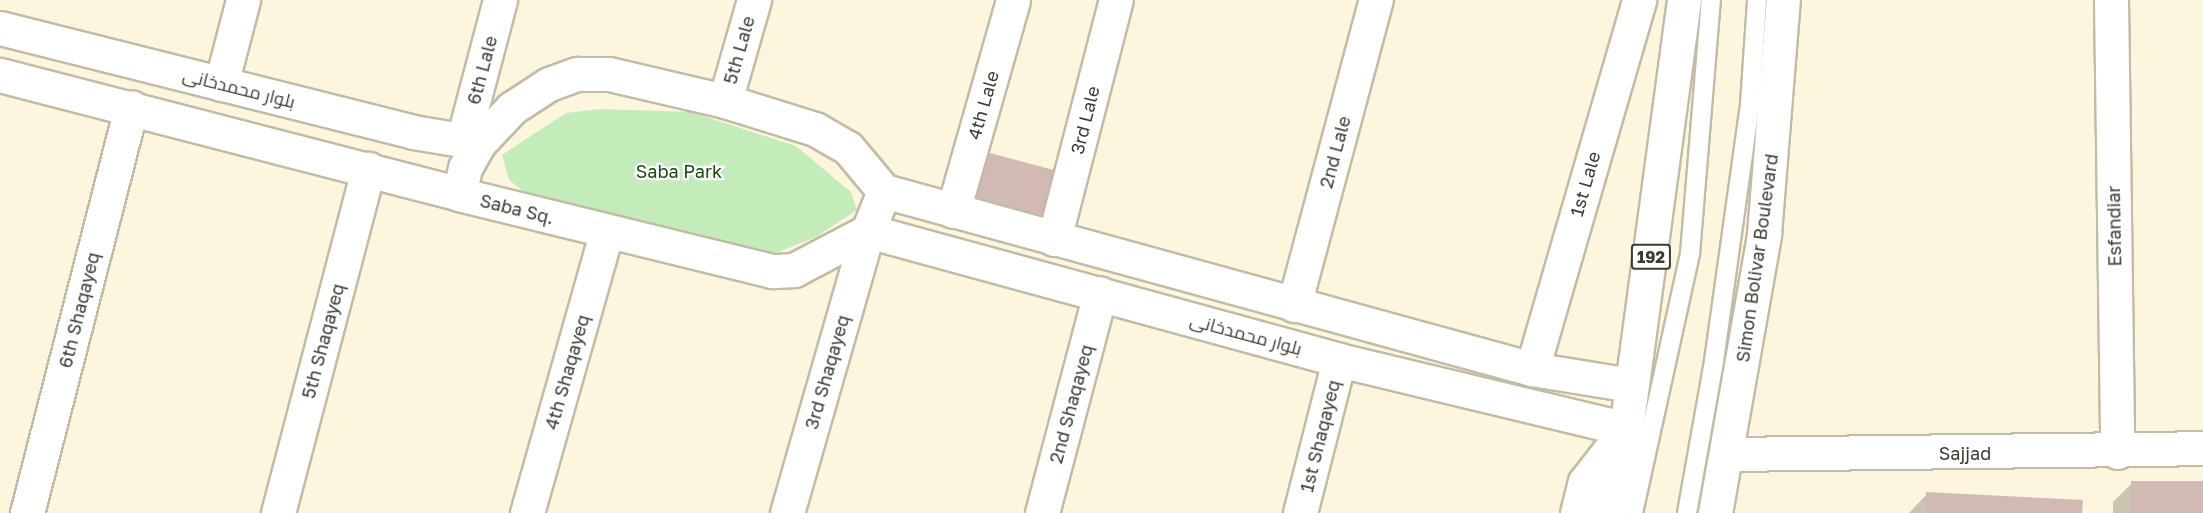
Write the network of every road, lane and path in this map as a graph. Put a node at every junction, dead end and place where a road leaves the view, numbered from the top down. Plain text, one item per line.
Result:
1 (243, 0) edge
2 (501, 0) edge
3 (754, 0) edge
4 (1013, 0) edge
5 (1116, 0) edge
6 (1376, 0) edge
7 (1639, 0) edge
8 (1684, 0) edge
9 (1711, 0) edge
10 (1757, 0) edge
11 (1783, 0) edge
12 (2111, 0) edge
13 (0, 28) edge
14 (0, 75) edge
15 (221, 84) junction
16 (725, 101) junction
17 (131, 107) junction
18 (471, 141) junction
19 (368, 169) junction
20 (884, 191) junction
21 (459, 194) junction
22 (953, 211) junction
23 (607, 231) junction
24 (868, 231) junction
25 (1054, 239) junction
26 (1100, 294) junction
27 (1294, 304) junction
28 (1339, 360) junction
29 (1532, 369) junction
30 (1631, 386) junction
31 (1626, 429) junction
32 (2203, 448) edge
33 (2117, 452) junction
34 (1727, 454) junction
35 (27, 513) edge
36 (278, 513) edge
37 (527, 513) edge
38 (787, 513) edge
39 (1042, 513) edge
40 (1300, 513) edge
41 (1577, 513) edge
42 (1607, 513) edge
43 (1633, 513) edge
44 (1687, 513) edge
45 (1715, 513) edge

1 - 15 street
2 - 18 street, 6th Lale
3 - 16 street, 5th Lale
4 - 22 street, 4th Lale
5 - 25 street, 3rd Lale
6 - 27 street, 2nd Lale
7 - 29 street, 1st Lale
8 - 30 street, 192
9 - 43 lane
10 - 44 lane
11 - 34 street, Simon Bolivar Boulevard
12 - 33 street, Esfandiar
13 - 15 street, بلوار محمدخانی
14 - 17 street
15 - 18 street, بلوار محمدخانی
16 - 18 street, Saba Sq.
16 - 20 street, Saba Sq.
17 - 19 street
17 - 35 street, 6th Shaqayeq
18 - 21 street, Saba Sq.
19 - 21 street
19 - 36 street, 5th Shaqayeq
20 - 22 street
20 - 24 street
21 - 23 street, Saba Sq.
22 - 25 street
23 - 24 street, Saba Sq.
23 - 37 street, 4th Shaqayeq
24 - 26 street, بلوار محمدخانی
24 - 38 street, 3rd Shaqayeq
25 - 27 street
26 - 28 street, بلوار محمدخانی
26 - 39 street, 2nd Shaqayeq
27 - 29 street
28 - 31 street, بلوار محمدخانی
28 - 40 street, 1st Shaqayeq
29 - 30 street
30 - 31 street, 192
31 - 41 street
31 - 42 street, 192
32 - 33 street, Sajjad
33 - 34 street, Sajjad
34 - 45 street, Simon Bolivar Boulevard

